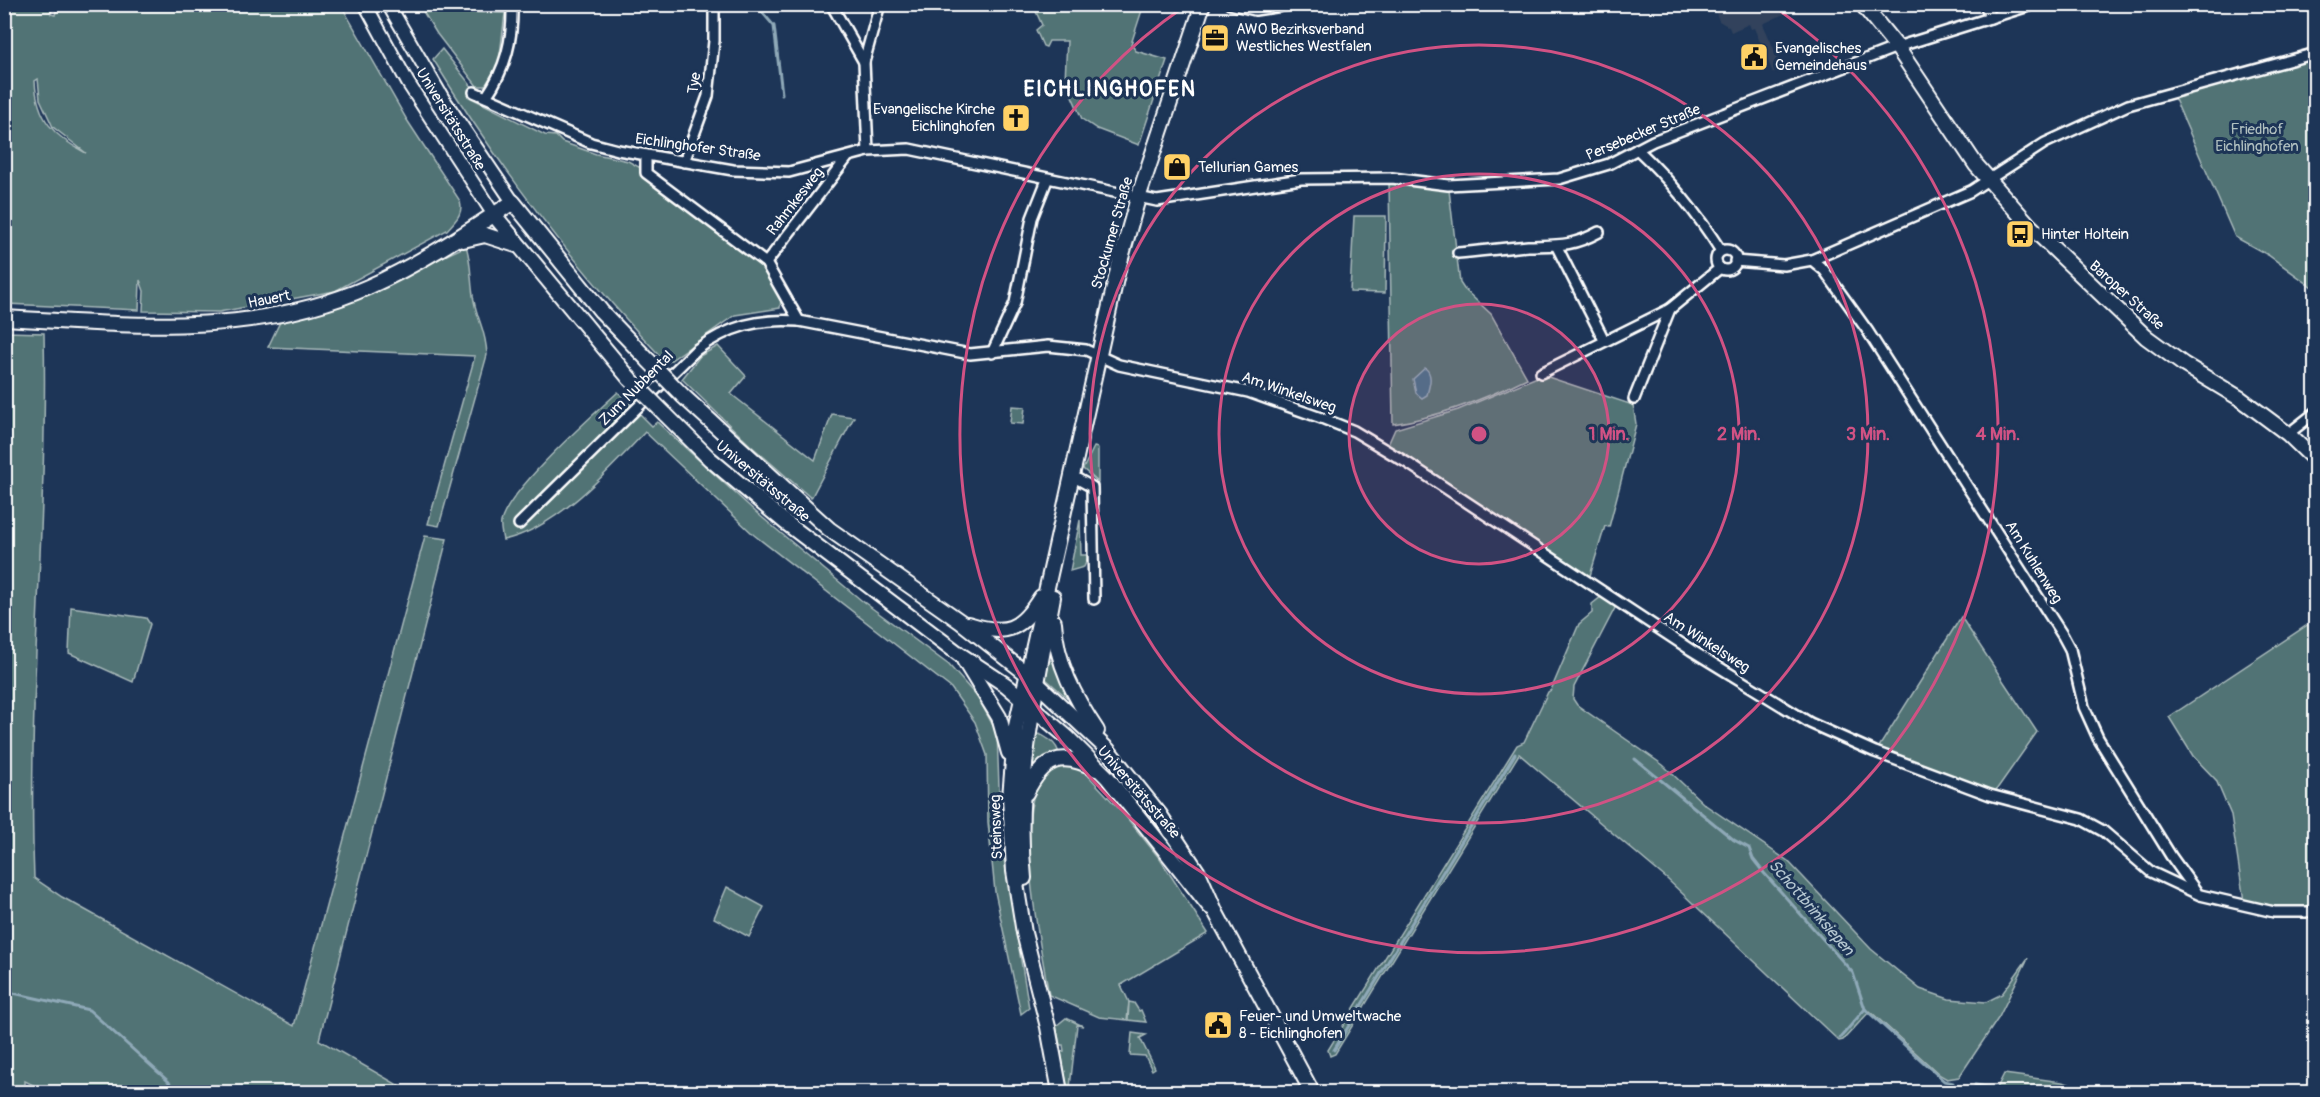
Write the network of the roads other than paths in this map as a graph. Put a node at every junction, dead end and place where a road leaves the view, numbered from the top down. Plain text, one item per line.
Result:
1 (365, 4) edge
2 (388, 4) edge
3 (512, 4) edge
4 (714, 4) edge
5 (831, 4) edge
6 (880, 4) edge
7 (1203, 4) edge
8 (1230, 4) edge
9 (1296, 4) edge
10 (1862, 4) edge
11 (1985, 4) edge
12 (2035, 4) edge
13 (1990, 18) junction
14 (1897, 47) junction
15 (2316, 53) edge
16 (864, 62) junction
17 (474, 92) dead end
18 (486, 97) junction
19 (1637, 149) junction
20 (868, 151) junction
21 (646, 155) junction
22 (847, 158) junction
23 (684, 162) junction
24 (1987, 179) junction
25 (1047, 180) junction
26 (1138, 198) junction
27 (513, 202) junction
28 (494, 214) junction
29 (1599, 232) dead end
30 (517, 245) junction
31 (1557, 247) junction
32 (444, 248) junction
33 (1721, 251) junction
34 (1458, 253) dead end
35 (1812, 260) junction
36 (1735, 261) junction
37 (766, 263) junction
38 (1720, 268) junction
39 (1670, 309) junction
40 (7, 318) edge
41 (799, 321) junction
42 (1604, 340) junction
43 (993, 353) junction
44 (1099, 355) junction
45 (1541, 373) dead end
46 (1634, 399) dead end
47 (2316, 412) edge
48 (2288, 434) junction
49 (2316, 461) edge
50 (1074, 477) junction
51 (519, 524) dead end
52 (1050, 588) junction
53 (1094, 599) dead end
54 (961, 622) junction
55 (959, 654) junction
56 (1032, 679) junction
57 (1028, 702) junction
58 (1107, 749) junction
59 (1011, 772) junction
60 (1107, 777) junction
61 (1024, 798) junction
62 (2200, 895) junction
63 (2316, 912) edge
64 (1216, 913) junction
65 (1031, 953) junction
66 (1060, 1092) edge
67 (1312, 1092) edge

1 - 28 street, Universitätsstraße
2 - 27 street, Universitätsstraße
3 - 18 street
4 - 23 street, Tye
5 - 16 street
6 - 16 street
7 - 26 main road, Stockumer Straße
8 - 9 street
10 - 14 main road, Baroper Straße
11 - 13 street
12 - 13 street, Persebecker Straße
13 - 14 street, Persebecker Straße
14 - 19 street, Persebecker Straße
14 - 24 main road, Baroper Straße
15 - 24 street
16 - 20 street
17 - 18 street, Eichlinghofer Straße
18 - 21 street, Eichlinghofer Straße
19 - 26 street, Persebecker Straße
19 - 33 street
20 - 22 street, Eichlinghofer Straße
20 - 25 street, Eichlinghofer Straße
21 - 23 street, Eichlinghofer Straße
21 - 37 street
22 - 23 street, Eichlinghofer Straße
22 - 37 street, Rahmkesweg
24 - 35 street
24 - 48 main road, Baroper Straße
25 - 26 street, Eichlinghofer Straße
25 - 43 street
26 - 44 main road, Stockumer Straße
27 - 28 main road, Hauert
27 - 54 main road, Universitätsstraße, bridge
28 - 30 main road, Universitätsstraße
28 - 32 main road, Hauert
29 - 31 street
30 - 32 main road
30 - 55 main road, Universitätsstraße, bridge
31 - 34 street
31 - 42 street
32 - 40 main road, Hauert
33 - 36 street
33 - 38 street
35 - 36 street
35 - 62 street, Am Kuhlenweg
36 - 38 street
37 - 41 street
38 - 39 street
39 - 42 street
39 - 46 street
41 - 43 street, Zum Nubbental
41 - 51 street, Zum Nubbental
42 - 45 street
43 - 44 street, Zum Nubbental
44 - 50 main road, Stockumer Straße
44 - 62 street, Am Winkelsweg
47 - 48 street
48 - 49 main road, Baroper Straße
50 - 52 main road, Stockumer Straße
50 - 53 street
52 - 54 main road, Universitätsstraße
52 - 56 main road, Stockumer Straße
52 - 58 main road
54 - 56 main road, Universitätsstraße
55 - 57 main road, Universitätsstraße
55 - 59 main road
56 - 57 main road, Stockumer Straße
56 - 58 main road, Universitätsstraße
57 - 59 main road, Steinsweg
57 - 60 main road, Universitätsstraße
57 - 61 main road, Steinsweg
58 - 64 main road, Universitätsstraße
59 - 65 main road, Steinsweg
60 - 61 main road
60 - 64 main road, Universitätsstraße
61 - 65 main road, Steinsweg
62 - 63 street, Am Winkelsweg
64 - 67 main road, Universitätsstraße
65 - 66 main road, Steinsweg

